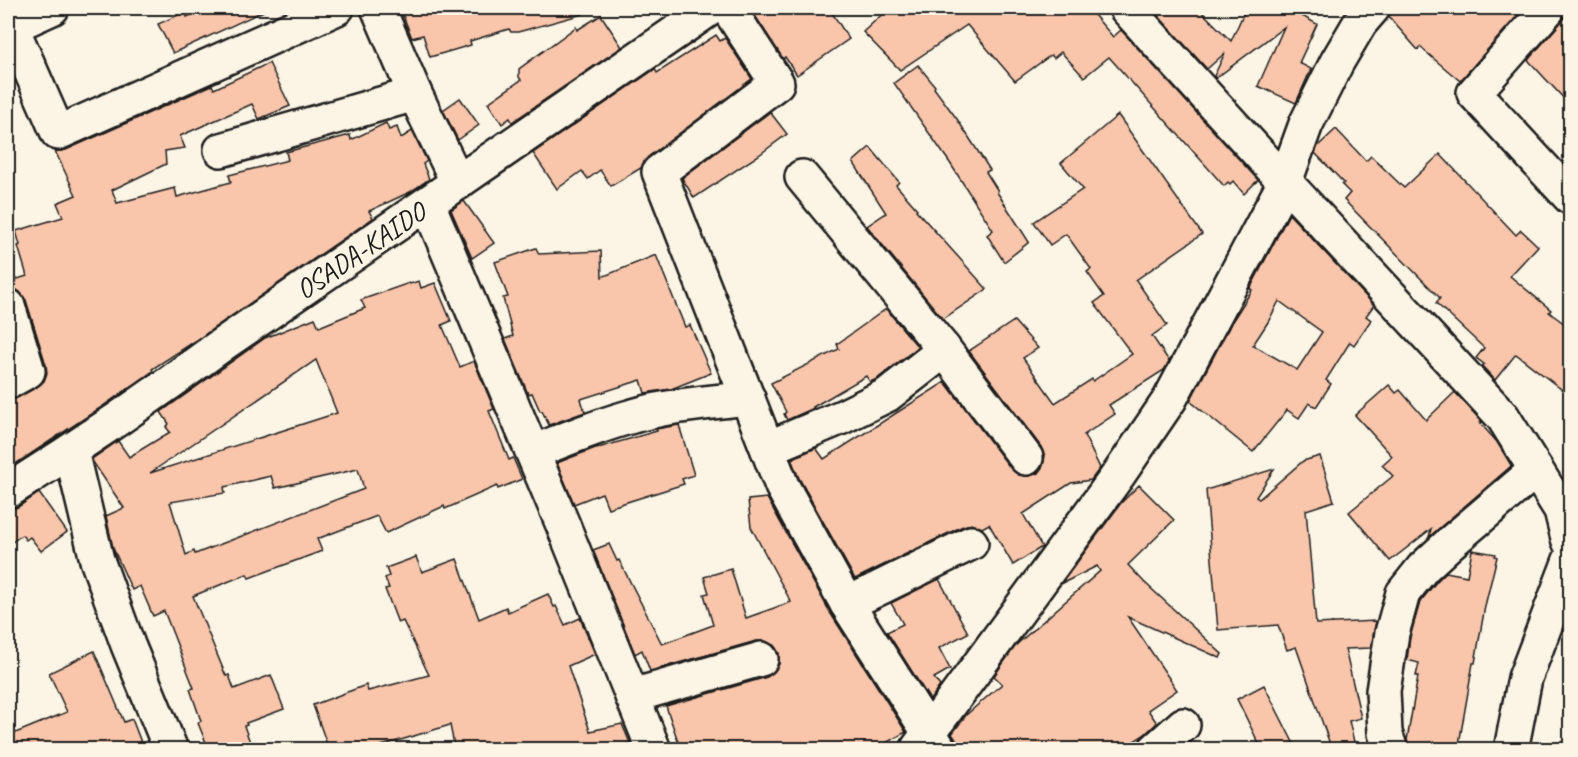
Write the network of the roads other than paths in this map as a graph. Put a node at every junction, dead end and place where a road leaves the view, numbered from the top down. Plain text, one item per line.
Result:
1 (52, 8) edge
2 (337, 8) edge
3 (382, 8) edge
4 (711, 8) edge
5 (728, 8) edge
6 (1126, 8) edge
7 (1373, 8) edge
8 (1549, 8) edge
9 (9, 25) edge
10 (415, 94) junction
11 (221, 150) dead end
12 (802, 177) dead end
13 (1285, 182) junction
14 (458, 183) junction
15 (1570, 197) edge
16 (428, 204) junction
17 (8, 306) edge
18 (943, 348) junction
19 (8, 382) edge
20 (748, 398) junction
21 (768, 448) junction
22 (71, 451) junction
23 (533, 452) junction
24 (1026, 458) dead end
25 (1536, 470) junction
26 (8, 491) edge
27 (971, 543) dead end
28 (1570, 543) edge
29 (1570, 560) edge
30 (847, 604) junction
31 (761, 659) dead end
32 (632, 696) junction
33 (1183, 725) dead end
34 (929, 743) edge
35 (171, 750) edge
36 (654, 750) edge
37 (1155, 750) edge
38 (1391, 750) edge
39 (1510, 750) edge

1 - 9 street
2 - 9 street
3 - 10 street
4 - 14 street, OSADA-KAIDO
5 - 20 street
6 - 13 street
7 - 13 street
8 - 15 street
10 - 11 street
10 - 14 street
12 - 18 street
13 - 25 street
13 - 34 street
14 - 16 street, OSADA-KAIDO
16 - 22 street, OSADA-KAIDO
16 - 23 street
17 - 19 street
18 - 21 street
18 - 24 street
20 - 21 street
20 - 23 street
21 - 30 street
22 - 26 street, OSADA-KAIDO
22 - 35 street
23 - 32 street
25 - 28 street
25 - 38 street
27 - 30 street
29 - 39 street
30 - 34 street
31 - 32 street
32 - 36 street
33 - 37 street

